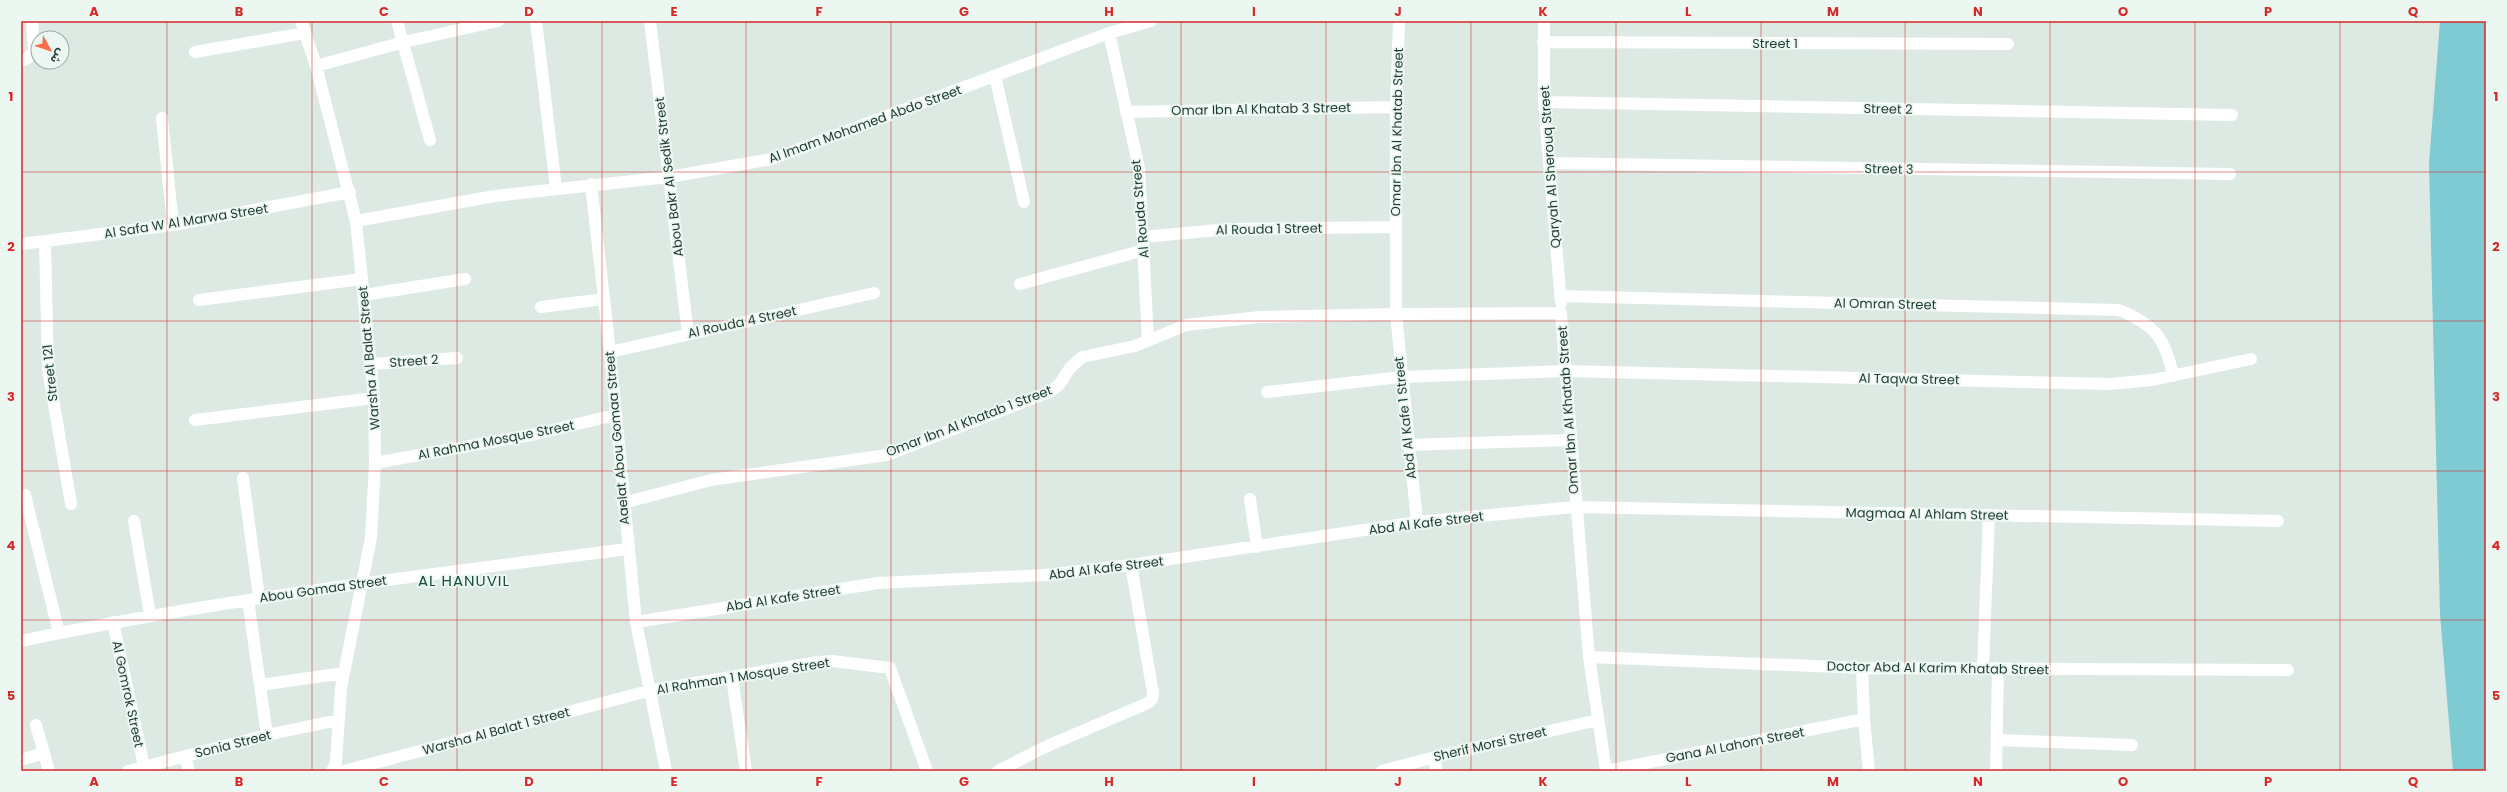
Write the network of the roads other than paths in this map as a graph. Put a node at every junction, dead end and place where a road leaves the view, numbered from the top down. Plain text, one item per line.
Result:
1 (32, 21) edge
2 (301, 21) edge
3 (397, 21) edge
4 (498, 21) edge
5 (536, 21) edge
6 (650, 21) edge
7 (1151, 21) edge
8 (1399, 21) edge
9 (1544, 21) edge
10 (1112, 28) edge
11 (305, 33) junction
12 (404, 42) junction
13 (1543, 42) junction
14 (2008, 44) dead end
15 (196, 52) dead end
16 (21, 61) edge
17 (316, 66) junction
18 (995, 76) junction
19 (1544, 102) junction
20 (1396, 107) junction
21 (1126, 112) junction
22 (2232, 115) dead end
23 (162, 118) dead end
24 (430, 140) dead end
25 (1549, 163) junction
26 (2230, 174) dead end
27 (669, 177) junction
28 (591, 184) junction
29 (556, 188) junction
30 (350, 192) junction
31 (1024, 202) dead end
32 (356, 221) junction
33 (173, 225) junction
34 (1395, 227) junction
35 (1144, 237) junction
36 (46, 242) junction
37 (21, 244) edge
38 (1144, 250) junction
39 (362, 279) junction
40 (465, 279) dead end
41 (1020, 284) dead end
42 (874, 293) dead end
43 (364, 295) junction
44 (1560, 296) junction
45 (604, 299) junction
46 (199, 300) dead end
47 (541, 307) dead end
48 (1561, 313) junction
49 (1396, 314) junction
50 (688, 334) junction
51 (1148, 341) junction
52 (610, 352) junction
53 (457, 358) dead end
54 (2251, 359) dead end
55 (371, 364) junction
56 (1565, 371) junction
57 (2173, 376) junction
58 (1401, 377) junction
59 (1267, 392) dead end
60 (374, 398) junction
61 (615, 415) junction
62 (195, 420) dead end
63 (1570, 440) junction
64 (1408, 445) junction
65 (375, 463) junction
66 (243, 478) dead end
67 (25, 495) dead end
68 (1250, 499) dead end
69 (623, 503) junction
70 (71, 504) dead end
71 (1575, 507) junction
72 (1989, 515) junction
73 (134, 521) dead end
74 (2278, 521) dead end
75 (1417, 522) junction
76 (1257, 547) junction
77 (627, 549) junction
78 (1131, 566) junction
79 (362, 582) junction
80 (253, 599) junction
81 (150, 615) junction
82 (113, 622) junction
83 (636, 622) junction
84 (59, 633) junction
85 (21, 640) edge
86 (1589, 657) junction
87 (1862, 668) junction
88 (1983, 668) junction
89 (1998, 668) junction
90 (2288, 670) dead end
91 (344, 673) junction
92 (732, 678) junction
93 (260, 685) junction
94 (648, 691) junction
95 (1864, 719) junction
96 (338, 720) junction
97 (1598, 720) junction
98 (36, 725) dead end
99 (267, 735) junction
100 (1997, 740) junction
101 (2132, 745) dead end
102 (44, 754) junction
103 (185, 756) junction
104 (1435, 757) junction
105 (21, 760) edge
106 (144, 766) junction
107 (49, 771) edge
108 (128, 771) edge
109 (189, 771) edge
110 (332, 771) edge
111 (344, 771) edge
112 (666, 771) edge
113 (746, 771) edge
114 (927, 771) edge
115 (998, 771) edge
116 (1382, 771) edge
117 (1436, 771) edge
118 (1606, 771) edge
119 (1869, 771) edge
120 (1996, 771) edge

1 - 16 street
2 - 11 street, Warsha Al Balat Street
3 - 12 street
4 - 12 street
5 - 29 street
6 - 27 street, Abou Bakr Al Sedik Street
7 - 10 street, Al Imam Mohamed Abdo Street
8 - 20 street, Omar Ibn Al Khatab Street
9 - 13 street, Qaryah Al Sherouq Street
10 - 18 street, Al Imam Mohamed Abdo Street
10 - 21 street, Al Rouda Street
11 - 15 street
11 - 17 street, Warsha Al Balat Street
12 - 17 street
12 - 24 street
13 - 14 street, Street 1
13 - 19 street, Qaryah Al Sherouq Street
17 - 30 street, Warsha Al Balat Street
18 - 27 street, Al Imam Mohamed Abdo Street
18 - 31 street
19 - 22 street, Street 2
19 - 25 street, Qaryah Al Sherouq Street
20 - 21 street, Omar Ibn Al Khatab 3 Street
20 - 34 street, Omar Ibn Al Khatab Street
21 - 35 street, Al Rouda Street
23 - 33 street
25 - 26 street, Street 3
25 - 44 street, Qaryah Al Sherouq Street
27 - 28 street, Al Imam Mohamed Abdo Street
27 - 50 street, Abou Bakr Al Sedik Street
28 - 29 street, Al Imam Mohamed Abdo Street
28 - 45 street, Aaelat Abou Gomaa Street
29 - 32 street, Al Imam Mohamed Abdo Street
30 - 32 street, Warsha Al Balat Street
30 - 33 street, Al Safa W Al Marwa Street
32 - 39 street, Warsha Al Balat Street
33 - 36 street, Al Safa W Al Marwa Street
34 - 35 street, Al Rouda 1 Street
34 - 49 street, Omar Ibn Al Khatab Street
35 - 38 street, Al Rouda Street
36 - 37 street, Al Safa W Al Marwa Street
36 - 70 street, Street 121
38 - 41 street
38 - 51 street, Al Rouda Street
39 - 43 street, Warsha Al Balat Street
39 - 46 street
40 - 43 street
42 - 50 street, Al Rouda 4 Street
43 - 55 street, Warsha Al Balat Street
44 - 48 street, Qaryah Al Sherouq Street
44 - 57 street, Al Omran Street
45 - 47 street
45 - 52 street, Aaelat Abou Gomaa Street
48 - 49 street, Omar Ibn Al Khatab Street
48 - 56 street, Omar Ibn Al Khatab Street
49 - 51 street, Omar Ibn Al Khatab 1 Street
49 - 58 street, Abd Al Kafe 1 Street
50 - 52 street, Al Rouda 4 Street
51 - 69 street, Omar Ibn Al Khatab 1 Street
52 - 61 street, Aaelat Abou Gomaa Street
53 - 55 street, Street 2
54 - 57 street, Al Taqwa Street
55 - 60 street, Warsha Al Balat Street
56 - 57 street, Al Taqwa Street
56 - 58 street, Al Taqwa Street
56 - 63 street, Omar Ibn Al Khatab Street
58 - 59 street, Al Taqwa Street
58 - 64 street, Abd Al Kafe 1 Street
60 - 62 street
60 - 65 street, Warsha Al Balat Street
61 - 65 street, Al Rahma Mosque Street
61 - 69 street, Aaelat Abou Gomaa Street
63 - 64 street
63 - 71 street, Omar Ibn Al Khatab Street
64 - 75 street, Abd Al Kafe 1 Street
65 - 79 street, Warsha Al Balat Street
66 - 80 street
67 - 84 street
68 - 76 street
69 - 77 street, Aaelat Abou Gomaa Street
71 - 72 street, Magmaa Al Ahlam Street
71 - 75 street, Abd Al Kafe Street
71 - 86 street, Omar Ibn Al Khatab Street
72 - 74 street, Magmaa Al Ahlam Street
72 - 88 street
73 - 81 street
75 - 76 street, Abd Al Kafe Street
76 - 78 street, Abd Al Kafe Street
77 - 79 street, Abou Gomaa Street
77 - 83 street, Aaelat Abou Gomaa Street
78 - 83 street, Abd Al Kafe Street
78 - 115 street
79 - 80 street, Abou Gomaa Street
79 - 91 street, Warsha Al Balat Street
80 - 81 street, Abou Gomaa Street
80 - 93 street
81 - 82 street, Abou Gomaa Street
82 - 84 street, Abou Gomaa Street
82 - 106 street, Al Gomrok Street
83 - 94 street, Aaelat Abou Gomaa Street
84 - 85 street, Abou Gomaa Street
86 - 87 street, Doctor Abd Al Karim Khatab Street
86 - 97 street, Omar Ibn Al Khatab Street
87 - 88 street, Doctor Abd Al Karim Khatab Street
87 - 95 street
88 - 89 street, Doctor Abd Al Karim Khatab Street
89 - 90 street, Doctor Abd Al Karim Khatab Street
89 - 100 street
91 - 93 street
91 - 96 street, Warsha Al Balat Street
92 - 94 street, Al Rahman 1 Mosque Street
92 - 113 street
92 - 114 street, Al Rahman 1 Mosque Street
93 - 99 street
94 - 111 street, Warsha Al Balat 1 Street
94 - 112 street, Aaelat Abou Gomaa Street
95 - 118 street, Gana Al Lahom Street
95 - 119 street
96 - 99 street, Sonia Street
96 - 110 street, Warsha Al Balat Street
97 - 104 street, Sherif Morsi Street
97 - 118 street, Omar Ibn Al Khatab Street
98 - 102 street
99 - 103 street, Sonia Street
100 - 101 street
100 - 120 street
102 - 105 street
102 - 107 street
103 - 106 street, Sonia Street
103 - 109 street
104 - 116 street, Sherif Morsi Street
104 - 117 street
106 - 108 street, Sonia Street

